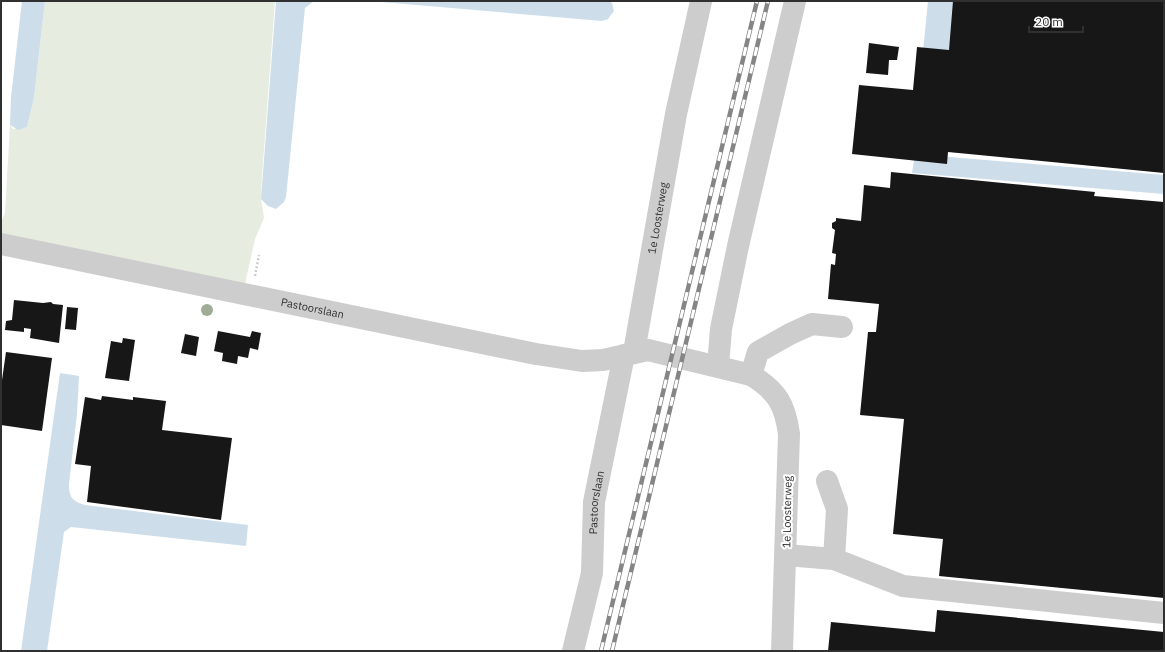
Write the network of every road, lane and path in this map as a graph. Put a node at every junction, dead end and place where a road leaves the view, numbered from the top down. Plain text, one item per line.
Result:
1 (701, 1) edge
2 (795, 1) edge
3 (1, 244) edge
4 (842, 327) dead end
5 (629, 353) junction
6 (718, 366) junction
7 (751, 374) junction
8 (827, 481) dead end
9 (786, 555) junction
10 (834, 559) junction
11 (1164, 613) edge
12 (573, 651) edge
13 (782, 651) edge

1 - 5 street, 1e Loosterweg
2 - 6 street
3 - 5 street, Pastoorslaan
4 - 7 street
5 - 6 street, 1e Loosterweg
5 - 12 street, Pastoorslaan
6 - 7 street, 1e Loosterweg
7 - 9 street, 1e Loosterweg
8 - 10 street
9 - 10 street
9 - 13 street, 1e Loosterweg
10 - 11 street

